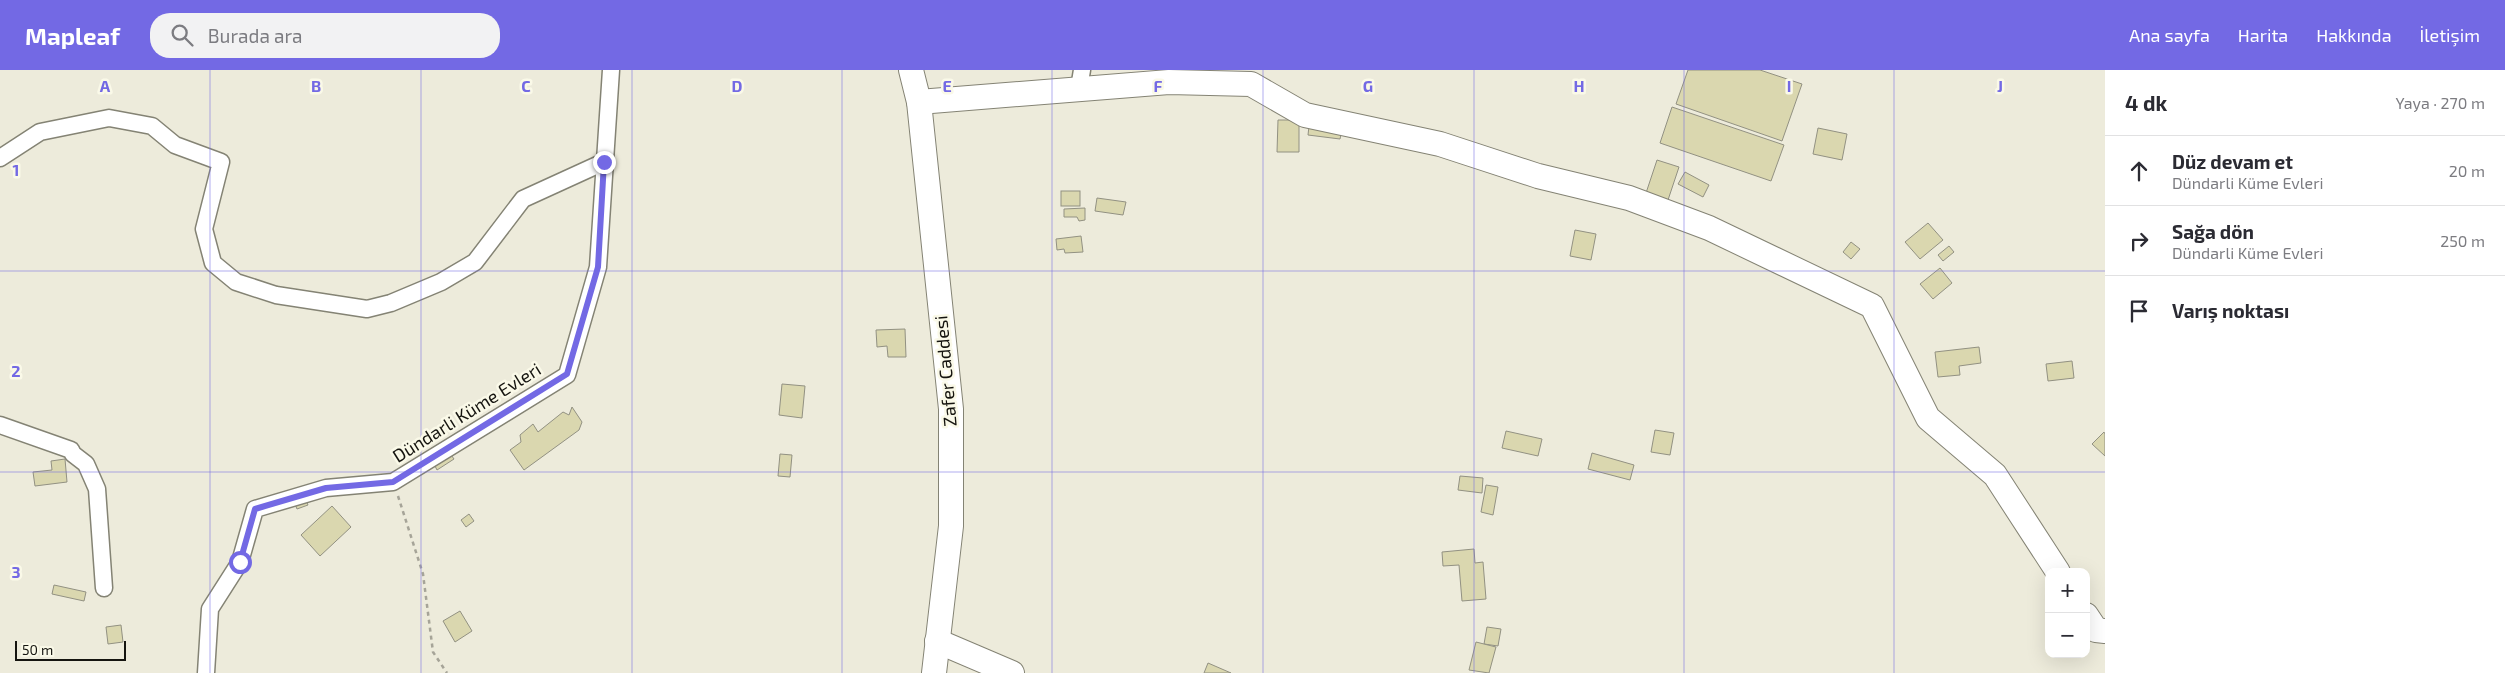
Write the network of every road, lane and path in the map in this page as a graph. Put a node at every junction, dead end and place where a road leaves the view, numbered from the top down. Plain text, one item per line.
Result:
1 (611, 70) edge
2 (911, 70) edge
3 (1080, 79) edge
4 (919, 102) junction
5 (0, 158) edge
6 (604, 162) junction
7 (0, 425) edge
8 (393, 482) junction
9 (2055, 568) edge
10 (104, 588) dead end
11 (2090, 621) edge
12 (2105, 631) edge
13 (936, 640) junction
14 (206, 673) edge
15 (447, 673) edge
16 (934, 673) edge
17 (1012, 673) edge

1 - 6 street, Dündarli Küme Evleri
2 - 4 street, Zafer Caddesi
3 - 4 street
3 - 9 street
4 - 13 street, Zafer Caddesi
5 - 6 street
6 - 8 street, Dündarli Küme Evleri
7 - 10 street
8 - 14 street, Dündarli Küme Evleri
8 - 15 path
11 - 12 street
13 - 16 street, Zafer Caddesi
13 - 17 street

